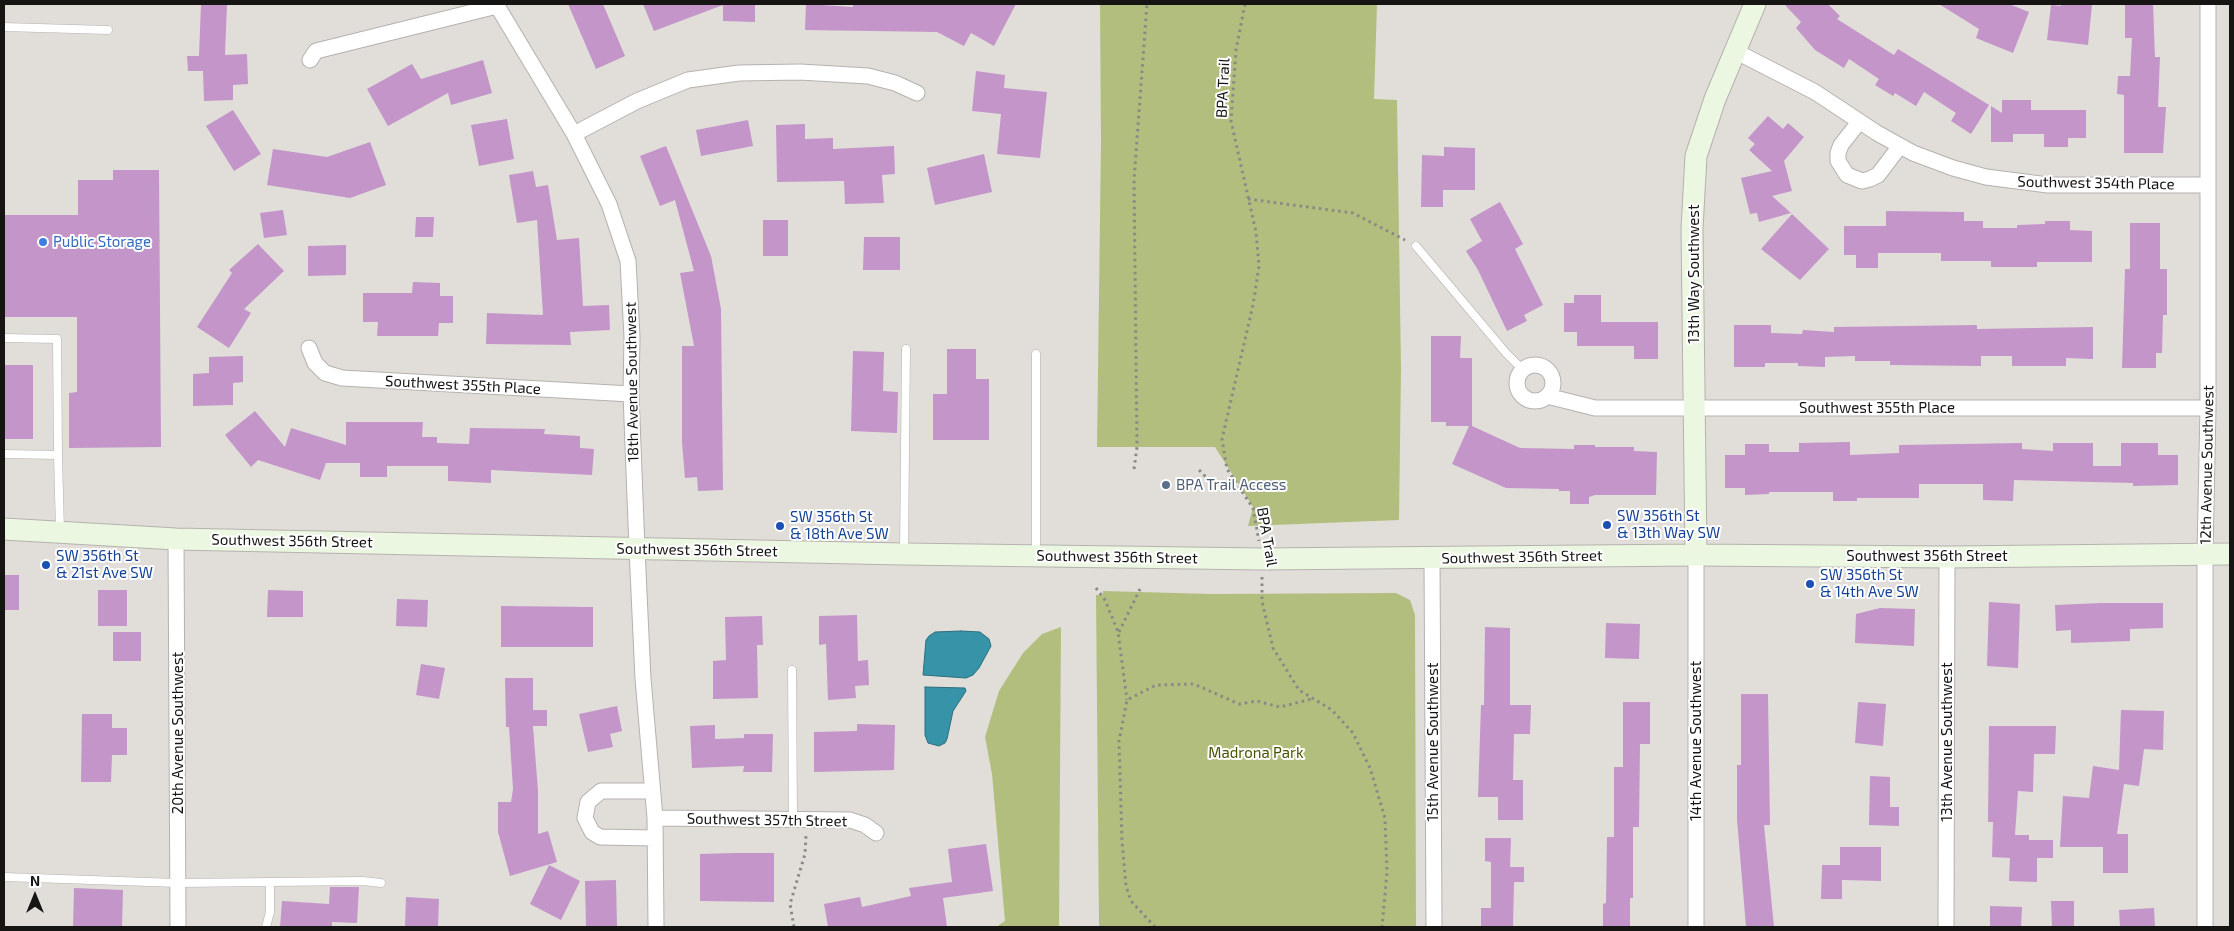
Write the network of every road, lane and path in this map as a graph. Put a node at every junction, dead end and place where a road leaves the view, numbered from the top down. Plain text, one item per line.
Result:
1 (1147, 4) edge
2 (1245, 4) edge
3 (1755, 4) edge
4 (2208, 4) edge
5 (497, 5) edge
6 (4, 27) edge
7 (108, 30) dead end
8 (1733, 50) junction
9 (310, 60) dead end
10 (917, 93) dead end
11 (1859, 122) junction
12 (574, 134) junction
13 (1900, 146) junction
14 (2208, 184) junction
15 (1248, 199) junction
16 (1416, 246) joint
17 (4, 338) edge
18 (309, 348) dead end
19 (906, 349) dead end
20 (1036, 354) dead end
21 (1522, 369) junction
22 (631, 394) junction
23 (1547, 396) junction
24 (1695, 408) junction
25 (2208, 408) junction
26 (4, 454) edge
27 (58, 455) junction
28 (1134, 469) dead end
29 (1199, 470) dead end
30 (1235, 480) junction
31 (4, 530) edge
32 (60, 531) junction
33 (176, 539) junction
34 (637, 549) junction
35 (904, 554) junction
36 (2205, 554) junction
37 (2230, 554) edge
38 (1036, 555) junction
39 (1696, 555) junction
40 (1947, 557) junction
41 (1432, 558) junction
42 (1262, 559) junction
43 (1096, 588) dead end
44 (1140, 589) dead end
45 (1118, 632) junction
46 (792, 670) dead end
47 (1313, 699) junction
48 (1126, 700) junction
49 (652, 791) junction
50 (655, 818) junction
51 (800, 820) junction
52 (876, 833) dead end
53 (655, 838) junction
54 (4, 877) edge
55 (270, 882) junction
56 (178, 883) junction
57 (381, 883) dead end
58 (178, 927) edge
59 (266, 927) edge
60 (656, 927) edge
61 (794, 927) edge
62 (1155, 927) edge
63 (1382, 927) edge
64 (1434, 927) edge
65 (1696, 927) edge
66 (1946, 927) edge
67 (2205, 927) edge

1 - 28 path
2 - 15 path, BPA Trail
3 - 8 main road, 13th Way Southwest
4 - 14 street, 12th Avenue Southwest
5 - 9 street
5 - 12 street, 18th Avenue Southwest
6 - 7 lane
8 - 11 street, Southwest 354th Place
8 - 24 main road, 13th Way Southwest
10 - 12 street
11 - 13 street, Southwest 354th Place
11 - 13 street
12 - 22 street, 18th Avenue Southwest
13 - 14 street, Southwest 354th Place
14 - 25 street, 12th Avenue Southwest
15 - 16 path
15 - 30 path, BPA Trail
16 - 21 lane
17 - 27 lane
18 - 22 street, Southwest 355th Place
19 - 35 lane
20 - 38 lane
21 - 23 street
21 - 23 street, Southwest 355th Place
22 - 34 street, 18th Avenue Southwest
23 - 24 street, Southwest 355th Place
24 - 25 street, Southwest 355th Place
24 - 39 main road, 13th Way Southwest
25 - 36 street, 12th Avenue Southwest
26 - 27 lane
27 - 32 lane
29 - 30 path
30 - 42 path, BPA Trail
31 - 32 main road, Southwest 356th Street
32 - 33 main road, Southwest 356th Street
33 - 34 main road, Southwest 356th Street
33 - 56 street, 20th Avenue Southwest
34 - 35 main road, Southwest 356th Street
34 - 49 street, 18th Avenue Southwest
35 - 38 main road, Southwest 356th Street
36 - 37 main road, Southwest 356th Street
36 - 40 main road, Southwest 356th Street
36 - 67 street, 12th Avenue Southwest
38 - 42 main road, Southwest 356th Street
39 - 40 main road, Southwest 356th Street
39 - 41 main road, Southwest 356th Street
39 - 65 street, 14th Avenue Southwest
40 - 66 street, 13th Avenue Southwest
41 - 42 main road, Southwest 356th Street
41 - 64 street, 15th Avenue Southwest
42 - 47 path, BPA Trail
43 - 45 path
44 - 45 path
45 - 48 path
46 - 51 lane
47 - 48 path
47 - 63 path, BPA Trail
48 - 62 path
49 - 50 street, 18th Avenue Southwest
49 - 53 street
50 - 51 street, Southwest 357th Street
50 - 53 street, 18th Avenue Southwest
51 - 52 street, Southwest 357th Street
51 - 61 path
53 - 60 street, 18th Avenue Southwest
54 - 56 lane
55 - 56 lane
55 - 57 lane
55 - 59 lane
56 - 58 street, 20th Avenue Southwest

